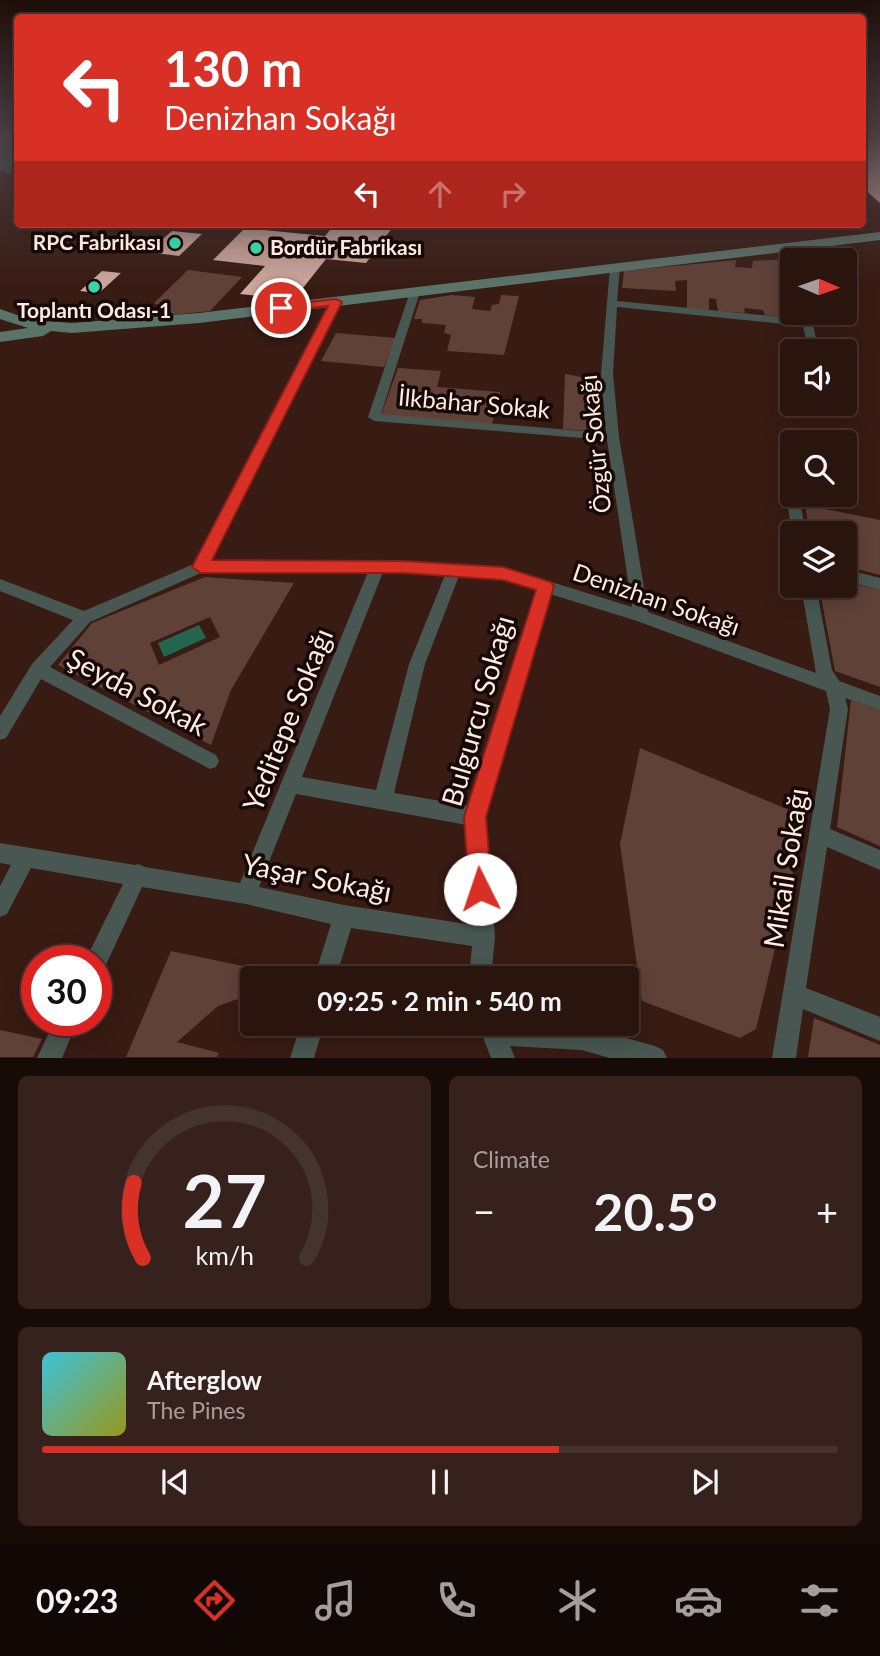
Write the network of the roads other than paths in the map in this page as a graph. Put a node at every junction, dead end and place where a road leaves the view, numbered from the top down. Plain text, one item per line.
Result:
1 (880, 236) edge
2 (823, 248) edge
3 (780, 255) edge
4 (615, 267) junction
5 (415, 292) junction
6 (336, 302) junction
7 (613, 304) junction
8 (0, 314) edge
9 (780, 316) edge
10 (72, 328) junction
11 (0, 337) edge
12 (613, 437) junction
13 (378, 566) junction
14 (201, 567) junction
15 (454, 570) junction
16 (857, 578) edge
17 (880, 584) edge
18 (0, 585) edge
19 (545, 586) junction
20 (810, 598) edge
21 (641, 615) junction
22 (84, 618) junction
23 (38, 669) junction
24 (834, 688) junction
25 (880, 703) edge
26 (0, 732) edge
27 (211, 761) dead end
28 (291, 784) junction
29 (383, 801) junction
30 (475, 817) junction
31 (821, 835) junction
32 (0, 853) edge
33 (26, 857) junction
34 (880, 860) edge
35 (138, 874) junction
36 (246, 894) junction
37 (0, 907) edge
38 (344, 916) junction
39 (484, 937) junction
40 (104, 945) edge
41 (329, 966) edge
42 (481, 966) edge
43 (793, 995) junction
44 (880, 1029) edge
45 (60, 1036) edge
46 (308, 1036) edge
47 (495, 1036) edge
48 (564, 1036) edge
49 (49, 1058) edge
50 (302, 1058) edge
51 (503, 1058) edge
52 (655, 1058) edge
53 (784, 1058) edge

1 - 2 street
3 - 4 street
4 - 5 street
4 - 7 street, Özgür Sokağı
5 - 6 street
5 - 12 street, İlkbahar Sokak
6 - 10 street
6 - 14 street
7 - 9 street
7 - 12 street, Özgür Sokağı
8 - 10 street
10 - 11 street
12 - 21 street, Özgür Sokağı
13 - 14 street, Denizhan Sokağı
13 - 15 street, Denizhan Sokağı
13 - 28 street, Yeditepe Sokağı
14 - 22 street
15 - 19 street, Denizhan Sokağı
15 - 29 street
16 - 17 street
18 - 22 street
19 - 21 street, Denizhan Sokağı
19 - 30 street, Bulgurcu Sokağı
20 - 24 street, Mikail Sokağı
21 - 24 street, Denizhan Sokağı
22 - 23 street
23 - 26 street
23 - 27 street, Şeyda Sokak
24 - 25 street, Denizhan Sokağı
24 - 31 street, Mikail Sokağı
28 - 29 street
28 - 36 street, Yeditepe Sokağı
29 - 30 street
30 - 39 street, Bulgurcu Sokağı
31 - 34 street
31 - 43 street, Mikail Sokağı
32 - 33 street, Yaşar Sokağı
33 - 35 street, Yaşar Sokağı
33 - 37 street
35 - 36 street, Yaşar Sokağı
35 - 40 street
36 - 38 street, Yaşar Sokağı
38 - 39 street, Yaşar Sokağı
38 - 41 street
39 - 42 street, Bulgurcu Sokağı
43 - 44 street
43 - 53 street, Mikail Sokağı
45 - 49 street
46 - 50 street
47 - 51 street
48 - 52 street

